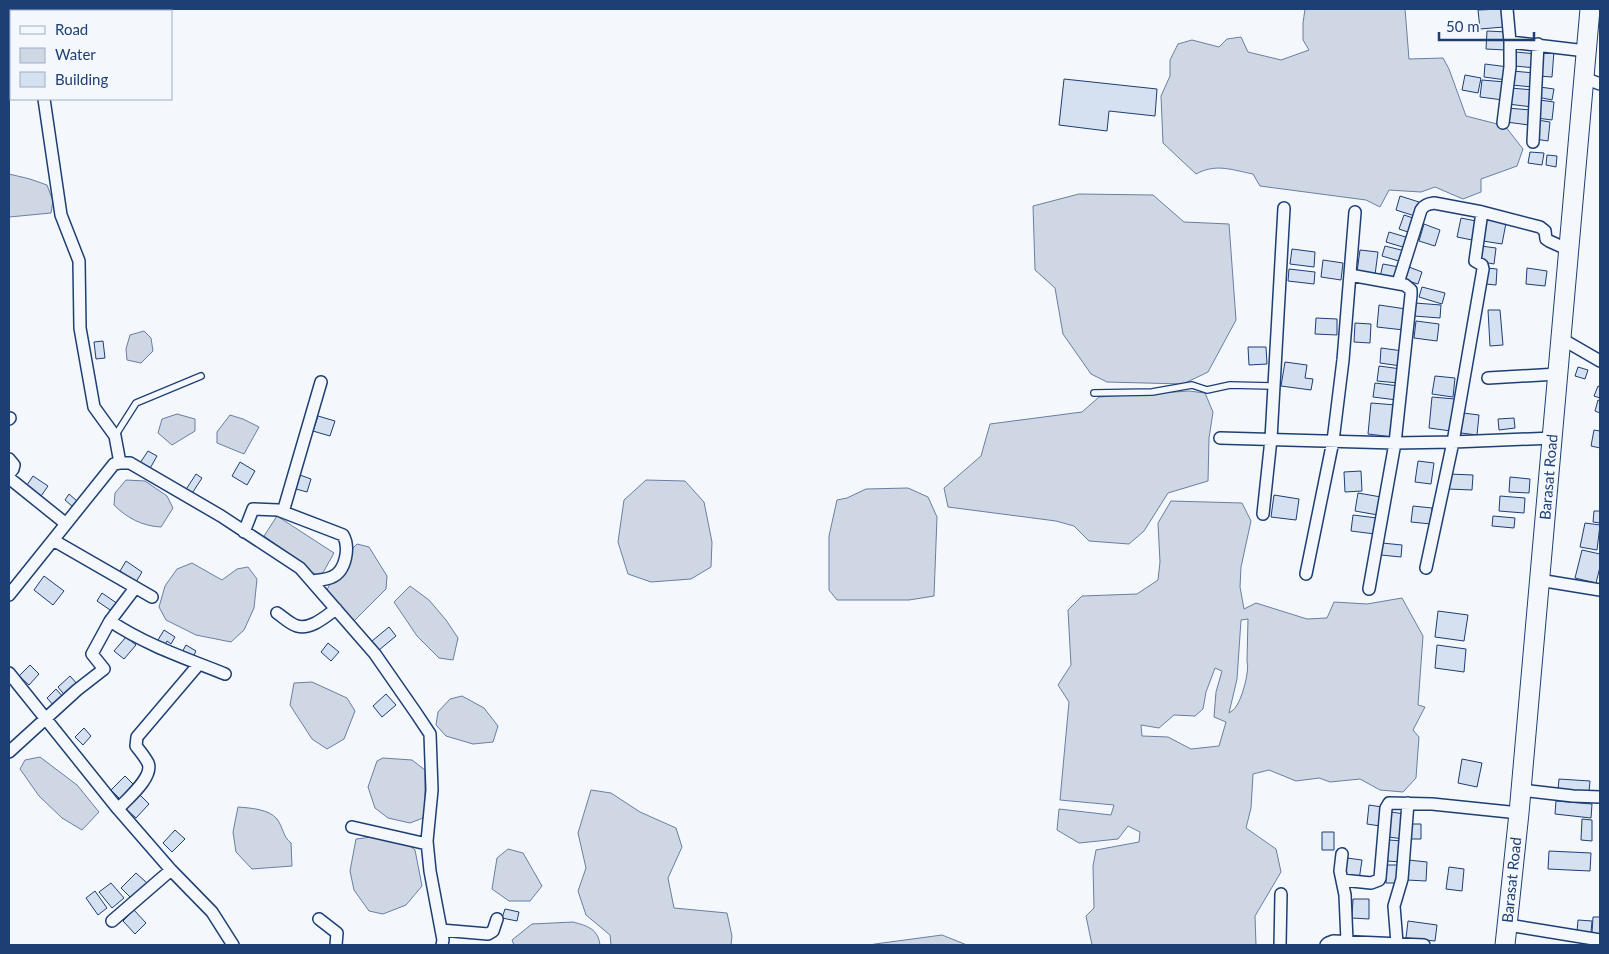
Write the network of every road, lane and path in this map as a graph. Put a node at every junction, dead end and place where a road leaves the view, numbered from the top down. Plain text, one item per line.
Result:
1 (1507, 9) edge
2 (1590, 9) edge
3 (1510, 42) junction
4 (1538, 44) junction
5 (1586, 51) junction
6 (1592, 80) edge
7 (44, 100) edge
8 (1503, 122) dead end
9 (1533, 142) dead end
10 (1284, 208) dead end
11 (1355, 212) dead end
12 (1482, 212) junction
13 (1569, 250) junction
14 (1350, 275) junction
15 (1398, 283) junction
16 (1562, 339) junction
17 (1600, 361) edge
18 (1558, 374) junction
19 (201, 376) dead end
20 (1488, 378) dead end
21 (321, 382) dead end
22 (1274, 386) junction
23 (1094, 393) dead end
24 (115, 436) junction
25 (1220, 438) dead end
26 (1553, 438) junction
27 (1271, 439) junction
28 (1333, 441) junction
29 (1453, 442) junction
30 (1395, 443) junction
31 (9, 459) edge
32 (120, 463) junction
33 (9, 474) edge
34 (9, 478) edge
35 (283, 512) junction
36 (1263, 514) dead end
37 (65, 523) junction
38 (244, 532) junction
39 (53, 540) junction
40 (1426, 568) dead end
41 (1306, 574) dead end
42 (1539, 580) junction
43 (312, 581) junction
44 (135, 588) junction
45 (1369, 589) dead end
46 (1600, 590) edge
47 (9, 595) edge
48 (152, 597) dead end
49 (336, 609) junction
50 (277, 613) dead end
51 (110, 621) junction
52 (199, 664) junction
53 (9, 673) edge
54 (225, 674) dead end
55 (45, 719) junction
56 (9, 752) edge
57 (1521, 790) junction
58 (1600, 797) edge
59 (1408, 803) junction
60 (118, 809) junction
61 (1519, 813) junction
62 (352, 828) dead end
63 (427, 844) junction
64 (1342, 854) dead end
65 (171, 870) junction
66 (1342, 880) junction
67 (1281, 894) dead end
68 (319, 919) dead end
69 (497, 919) dead end
70 (112, 921) dead end
71 (1508, 925) junction
72 (441, 930) junction
73 (1600, 940) edge
74 (1347, 941) junction
75 (1397, 943) junction
76 (233, 945) edge
77 (336, 945) edge
78 (442, 945) edge
79 (1280, 945) edge
80 (1326, 945) edge
81 (1424, 945) edge
82 (1505, 945) edge

1 - 3 street
2 - 5 main road, Barasat Road
3 - 4 street
3 - 8 street
4 - 5 street
4 - 9 street
5 - 6 main road, Barasat Road
6 - 13 main road, Barasat Road
7 - 24 street
10 - 22 street
11 - 14 street
12 - 13 street
12 - 15 street
12 - 29 street
13 - 16 main road, Barasat Road
14 - 15 street
14 - 28 street
15 - 30 street
16 - 17 street
16 - 18 main road, Barasat Road
18 - 20 street
18 - 26 main road, Barasat Road
19 - 24 lane
21 - 35 street
22 - 23 lane
22 - 27 street
24 - 32 street
25 - 27 street
26 - 29 street
26 - 42 main road, Barasat Road
27 - 28 street
27 - 36 street
28 - 30 street
28 - 41 street
29 - 30 street
29 - 40 street
30 - 45 street
31 - 33 street
32 - 37 street
32 - 38 street
34 - 37 street
35 - 38 street
35 - 43 street
37 - 39 street
38 - 43 street
39 - 44 street
39 - 47 street
42 - 46 street
42 - 57 main road, Barasat Road
43 - 49 street
44 - 48 street
44 - 51 street
49 - 50 street
49 - 63 street
51 - 52 street
51 - 55 street
52 - 54 street
52 - 60 street
53 - 55 street
55 - 56 street
55 - 60 street
57 - 58 street
57 - 61 main road, Barasat Road
59 - 61 street
59 - 66 street
59 - 75 street
60 - 65 street
61 - 71 main road, Barasat Road
62 - 63 street
63 - 72 street
64 - 66 street
65 - 70 street
65 - 76 street
66 - 74 street
67 - 79 street
68 - 77 street
69 - 72 street
71 - 73 street
71 - 82 main road, Barasat Road
72 - 78 street
74 - 75 street
74 - 80 street
75 - 81 street

